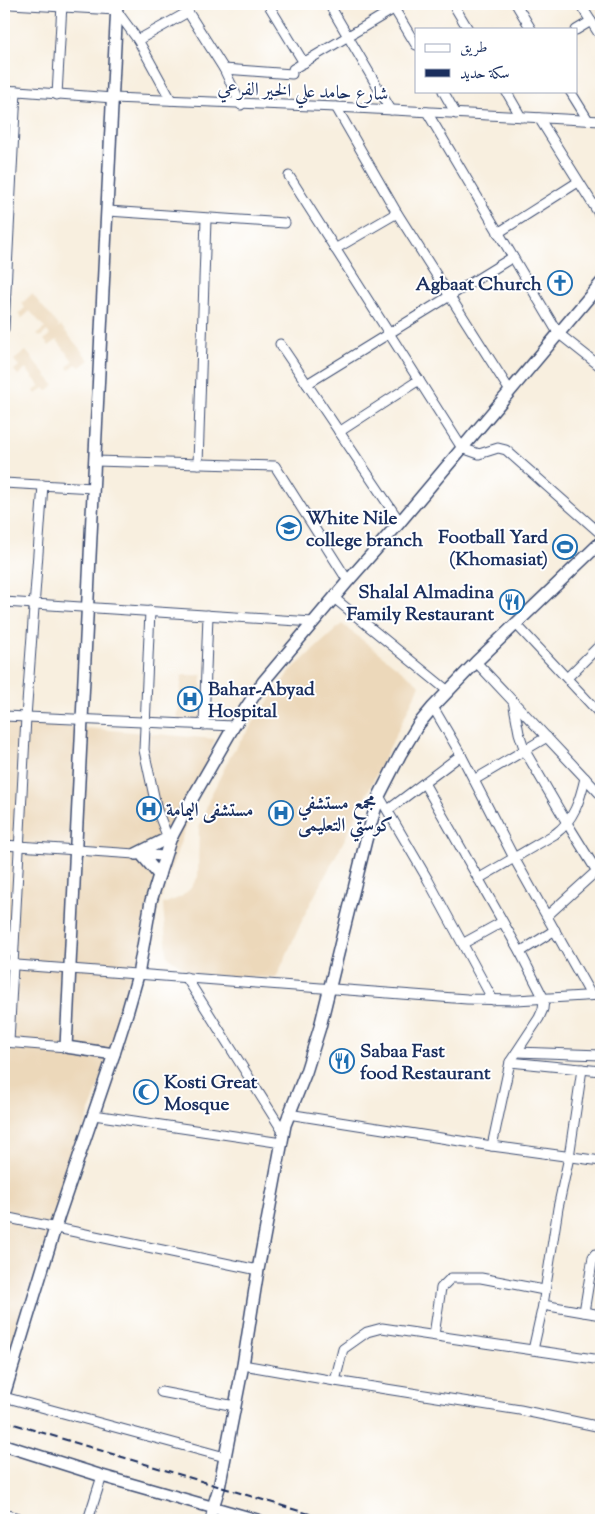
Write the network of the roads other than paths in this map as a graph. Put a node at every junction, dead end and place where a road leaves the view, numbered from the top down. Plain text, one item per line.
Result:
1 (10, 4) edge
2 (268, 4) edge
3 (329, 4) edge
4 (454, 4) edge
5 (516, 4) edge
6 (580, 4) edge
7 (396, 5) edge
8 (62, 6) edge
9 (185, 6) edge
10 (116, 7) edge
11 (591, 21) junction
12 (467, 28) edge
13 (530, 28) edge
14 (578, 29) edge
15 (348, 37) junction
16 (601, 37) edge
17 (138, 40) junction
18 (415, 43) edge
19 (304, 63) junction
20 (224, 68) junction
21 (4, 90) edge
22 (16, 91) junction
23 (444, 92) edge
24 (507, 92) edge
25 (571, 92) edge
26 (57, 95) junction
27 (113, 98) junction
28 (171, 100) junction
29 (241, 105) junction
30 (336, 108) junction
31 (391, 110) junction
32 (427, 112) junction
33 (456, 114) junction
34 (521, 117) junction
35 (539, 118) junction
36 (588, 120) junction
37 (601, 121) edge
38 (289, 176) dead end
39 (578, 182) junction
40 (7, 209) edge
41 (108, 211) junction
42 (397, 213) junction
43 (601, 217) edge
44 (206, 219) junction
45 (285, 224) dead end
46 (498, 233) junction
47 (336, 249) junction
48 (512, 257) junction
49 (601, 282) edge
50 (449, 296) junction
51 (4, 329) edge
52 (389, 333) junction
53 (558, 333) junction
54 (280, 344) dead end
55 (601, 366) edge
56 (419, 380) junction
57 (307, 384) junction
58 (510, 390) junction
59 (339, 432) junction
60 (462, 448) junction
61 (95, 461) junction
62 (198, 464) junction
63 (4, 483) edge
64 (43, 485) junction
65 (93, 488) junction
66 (400, 522) junction
67 (601, 534) edge
68 (601, 542) edge
69 (348, 581) junction
70 (334, 598) junction
71 (4, 602) edge
72 (34, 604) junction
73 (87, 606) junction
74 (150, 611) junction
75 (208, 615) junction
76 (313, 622) junction
77 (516, 624) junction
78 (601, 644) edge
79 (476, 662) junction
80 (567, 678) junction
81 (448, 691) junction
82 (513, 701) junction
83 (432, 707) junction
84 (601, 715) edge
85 (4, 716) edge
86 (26, 717) junction
87 (82, 719) junction
88 (145, 723) junction
89 (204, 725) junction
90 (234, 726) junction
91 (547, 737) junction
92 (525, 751) junction
93 (461, 755) junction
94 (586, 778) junction
95 (474, 780) junction
96 (424, 783) junction
97 (601, 795) edge
98 (379, 796) junction
99 (388, 810) junction
100 (567, 823) junction
101 (170, 837) junction
102 (4, 845) edge
103 (18, 846) junction
104 (76, 849) junction
105 (139, 854) junction
106 (164, 856) junction
107 (514, 858) junction
108 (600, 872) edge
109 (158, 875) junction
110 (478, 878) junction
111 (547, 916) junction
112 (502, 922) junction
113 (555, 930) junction
114 (464, 943) junction
115 (520, 952) junction
116 (4, 964) edge
117 (14, 966) junction
118 (70, 969) junction
119 (138, 975) junction
120 (186, 977) junction
121 (331, 988) junction
122 (591, 995) junction
123 (601, 995) edge
124 (544, 999) junction
125 (493, 1000) junction
126 (6, 1042) edge
127 (66, 1047) junction
128 (517, 1052) junction
129 (114, 1054) junction
130 (601, 1056) edge
131 (510, 1062) junction
132 (582, 1069) junction
133 (601, 1071) edge
134 (288, 1114) junction
135 (94, 1115) junction
136 (283, 1138) junction
137 (492, 1146) junction
138 (569, 1157) junction
139 (601, 1161) edge
140 (4, 1217) edge
141 (55, 1228) junction
142 (601, 1254) edge
143 (258, 1270) junction
144 (544, 1290) junction
145 (543, 1305) junction
146 (584, 1312) junction
147 (601, 1314) edge
148 (434, 1335) junction
149 (533, 1350) junction
150 (601, 1360) edge
151 (244, 1364) junction
152 (335, 1381) junction
153 (162, 1392) dead end
154 (4, 1396) edge
155 (235, 1406) junction
156 (601, 1427) edge
157 (4, 1445) edge
158 (225, 1457) junction
159 (102, 1476) junction
160 (213, 1507) junction
161 (4, 1514) edge
162 (26, 1520) edge
163 (88, 1520) edge
164 (210, 1520) edge
165 (257, 1520) edge

1 - 8 street
2 - 19 street
3 - 15 street
4 - 12 street
5 - 13 street
6 - 11 street
7 - 15 street
7 - 18 street
8 - 10 street
8 - 26 street
9 - 17 street
9 - 20 street
10 - 17 street
10 - 27 main road
11 - 14 street
11 - 16 street
15 - 19 street
15 - 31 street
17 - 28 street
19 - 20 street
20 - 29 street
21 - 22 street, شارع حامد علي الخير الفرعي
22 - 26 street, شارع حامد علي الخير الفرعي
22 - 40 street
23 - 33 street
24 - 34 street
25 - 36 street
26 - 27 street, شارع حامد علي الخير الفرعي
27 - 28 street, شارع حامد علي الخير الفرعي
27 - 41 main road
28 - 29 street, شارع حامد علي الخير الفرعي
29 - 30 street, شارع حامد علي الخير الفرعي
30 - 31 street, شارع حامد علي الخير الفرعي
30 - 42 street
31 - 32 street, شارع حامد علي الخير الفرعي
32 - 33 street, شارع حامد علي الخير الفرعي
32 - 46 street
33 - 34 street, شارع حامد علي الخير الفرعي
34 - 35 street, شارع حامد علي الخير الفرعي
35 - 36 street, شارع حامد علي الخير الفرعي
35 - 39 street
36 - 37 street, شارع حامد علي الخير الفرعي
38 - 47 street
39 - 43 street
39 - 46 street
40 - 51 street
41 - 44 street
41 - 61 main road
42 - 47 street
42 - 50 street
44 - 45 street
44 - 62 street
46 - 48 street
47 - 52 street
48 - 50 street
48 - 53 street
49 - 53 main road
50 - 52 street
50 - 58 street
52 - 56 street
52 - 57 street
53 - 55 street
53 - 58 main road
54 - 57 street
56 - 59 street
56 - 60 street
57 - 59 street
58 - 60 main road
59 - 66 street
60 - 66 main road
60 - 67 street
61 - 62 street
61 - 65 main road
62 - 69 street
63 - 64 street
64 - 65 street
64 - 72 street
65 - 73 main road
66 - 69 main road
68 - 77 main road
69 - 70 main road
70 - 76 main road
70 - 81 street
71 - 72 street
72 - 73 street
72 - 86 street
73 - 74 street
73 - 87 main road
74 - 75 street
74 - 88 street
75 - 76 street
75 - 89 street
76 - 90 main road
77 - 79 main road
77 - 80 street
78 - 80 street
79 - 81 main road
79 - 82 street
80 - 84 street
81 - 83 main road
82 - 91 street
82 - 92 street
83 - 93 street
83 - 98 main road
85 - 86 street
86 - 87 street
86 - 103 street
87 - 88 street
87 - 104 main road
88 - 89 street
88 - 101 street
89 - 90 street
90 - 101 main road
91 - 92 street
91 - 94 street
92 - 95 street
92 - 100 street
93 - 95 street
93 - 96 street
94 - 97 street
94 - 100 street
95 - 107 street
96 - 99 street
96 - 110 street
98 - 99 street
98 - 121 main road
99 - 114 street
100 - 107 street
100 - 108 street
101 - 105 main road
101 - 106 main road
102 - 103 street
103 - 104 street
103 - 117 street
104 - 105 street
104 - 118 main road
105 - 106 street
105 - 109 main road
106 - 109 main road
107 - 110 street
107 - 111 street
108 - 111 street
109 - 119 main road
110 - 112 street
111 - 113 street
112 - 114 street
112 - 115 street
113 - 115 street
113 - 122 street
114 - 125 street
115 - 124 street
116 - 117 street
117 - 118 street
117 - 126 street
118 - 119 street
118 - 127 main road
119 - 120 street
119 - 129 main road
120 - 121 street
120 - 136 street
121 - 125 street
121 - 134 main road
122 - 123 street
122 - 124 street
124 - 125 street
124 - 128 street
126 - 127 street
127 - 129 main road
128 - 130 street
128 - 131 street
129 - 135 main road
131 - 132 street
131 - 137 street
132 - 133 street
132 - 138 street
134 - 136 main road
134 - 137 street
135 - 136 street
135 - 141 main road
136 - 143 main road
137 - 138 street
138 - 139 street
138 - 144 street
140 - 141 street
141 - 143 street
141 - 154 main road
142 - 146 street
143 - 151 main road
144 - 145 street
144 - 148 street
145 - 146 street
145 - 149 street
146 - 147 street
148 - 149 street
148 - 152 street
149 - 150 street
151 - 152 street
151 - 155 main road
152 - 156 street
153 - 155 street
154 - 158 street
155 - 158 main road
157 - 159 main road
158 - 160 main road
159 - 160 main road
159 - 163 street
160 - 164 street
160 - 165 main road
161 - 162 street

